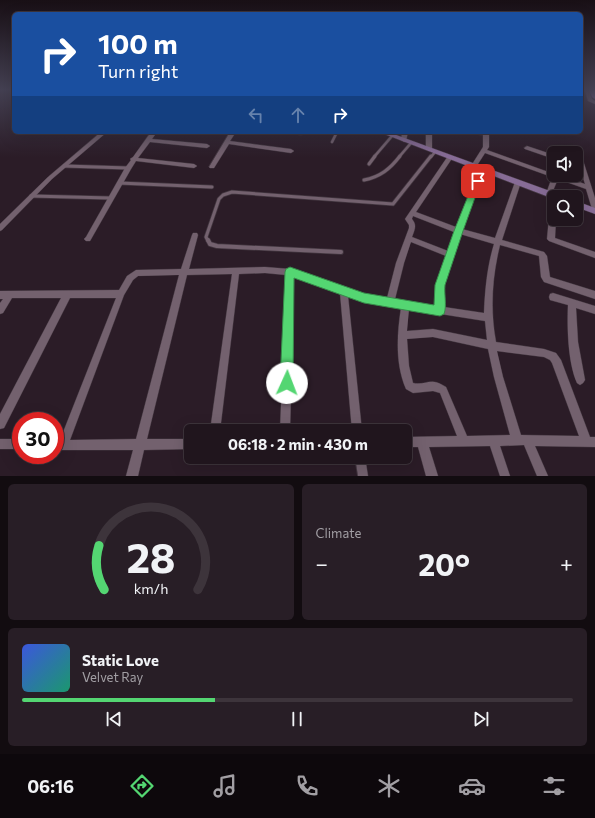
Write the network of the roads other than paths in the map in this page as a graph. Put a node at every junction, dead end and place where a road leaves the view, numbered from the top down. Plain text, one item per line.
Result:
1 (102, 134) edge
2 (152, 134) edge
3 (232, 134) edge
4 (336, 134) edge
5 (387, 134) edge
6 (430, 134) edge
7 (487, 134) edge
8 (392, 136) junction
9 (406, 138) edge
10 (148, 140) junction
11 (227, 142) junction
12 (332, 142) dead end
13 (207, 146) dead end
14 (526, 148) dead end
15 (432, 150) junction
16 (291, 151) dead end
17 (484, 151) junction
18 (547, 155) edge
19 (450, 157) junction
20 (133, 160) junction
21 (370, 164) dead end
22 (64, 166) junction
23 (194, 166) dead end
24 (212, 166) dead end
25 (474, 166) junction
26 (128, 168) junction
27 (482, 169) junction
28 (547, 173) edge
29 (583, 174) edge
30 (364, 180) dead end
31 (518, 182) junction
32 (572, 182) edge
33 (118, 183) junction
34 (212, 186) dead end
35 (589, 188) junction
36 (547, 192) edge
37 (32, 196) junction
38 (110, 198) junction
39 (583, 206) edge
40 (595, 210) edge
41 (412, 213) junction
42 (553, 226) edge
43 (0, 228) edge
44 (458, 231) junction
45 (195, 234) dead end
46 (408, 238) junction
47 (88, 239) dead end
48 (498, 242) junction
49 (342, 252) dead end
50 (450, 255) junction
51 (595, 255) edge
52 (236, 270) junction
53 (184, 272) junction
54 (290, 272) junction
55 (344, 291) junction
56 (121, 294) junction
57 (0, 295) edge
58 (10, 295) junction
59 (67, 295) junction
60 (595, 295) edge
61 (553, 297) dead end
62 (390, 303) junction
63 (572, 303) junction
64 (406, 305) junction
65 (0, 310) edge
66 (595, 310) edge
67 (440, 311) junction
68 (489, 318) junction
69 (403, 335) junction
70 (493, 346) junction
71 (580, 380) dead end
72 (0, 424) edge
73 (216, 424) edge
74 (285, 424) edge
75 (356, 424) edge
76 (64, 433) edge
77 (493, 440) junction
78 (522, 440) junction
79 (422, 441) junction
80 (464, 441) junction
81 (590, 441) edge
82 (412, 442) edge
83 (0, 444) edge
84 (12, 444) edge
85 (184, 444) edge
86 (64, 445) edge
87 (140, 445) junction
88 (361, 464) edge
89 (132, 476) edge
90 (363, 476) edge
91 (432, 476) edge
92 (505, 476) edge
93 (543, 476) edge

1 - 22 street
2 - 10 street
3 - 11 street
4 - 12 lane
5 - 8 street
6 - 15 street
7 - 17 street
8 - 9 street
8 - 21 lane
9 - 15 street
9 - 30 lane
10 - 13 street
10 - 20 street
11 - 16 street
11 - 24 street
14 - 18 street
15 - 19 street
15 - 49 lane
17 - 25 street
17 - 28 street
19 - 25 street
19 - 41 street
20 - 23 street
20 - 26 street
22 - 26 lane
22 - 37 street
25 - 27 street
26 - 33 street
27 - 31 street
27 - 44 street
29 - 35 street
31 - 36 street
31 - 48 street
32 - 35 street
33 - 34 lane
33 - 38 street
35 - 40 street
37 - 38 lane
37 - 43 street
38 - 47 street
39 - 40 street
41 - 44 street
41 - 46 street
42 - 51 street
44 - 48 street
44 - 50 street
45 - 53 street
46 - 50 street
46 - 62 street
48 - 60 street
48 - 68 street
50 - 67 street
52 - 53 street
52 - 54 street
52 - 73 street
53 - 56 street
53 - 87 street
54 - 55 street
54 - 74 street
55 - 62 street
55 - 75 street
56 - 59 street
56 - 76 street
57 - 58 street
58 - 59 street
58 - 65 street
59 - 72 street
61 - 63 street
62 - 64 street
63 - 66 street
63 - 71 street
64 - 67 street
64 - 69 street
67 - 68 street
68 - 70 street
69 - 70 street
69 - 80 street
70 - 78 street
70 - 81 street
77 - 78 street
77 - 80 street
77 - 92 street
78 - 81 street
78 - 93 street
79 - 80 street
79 - 82 street
79 - 91 street
83 - 84 street
85 - 87 street
86 - 87 street
87 - 89 street
88 - 90 street

